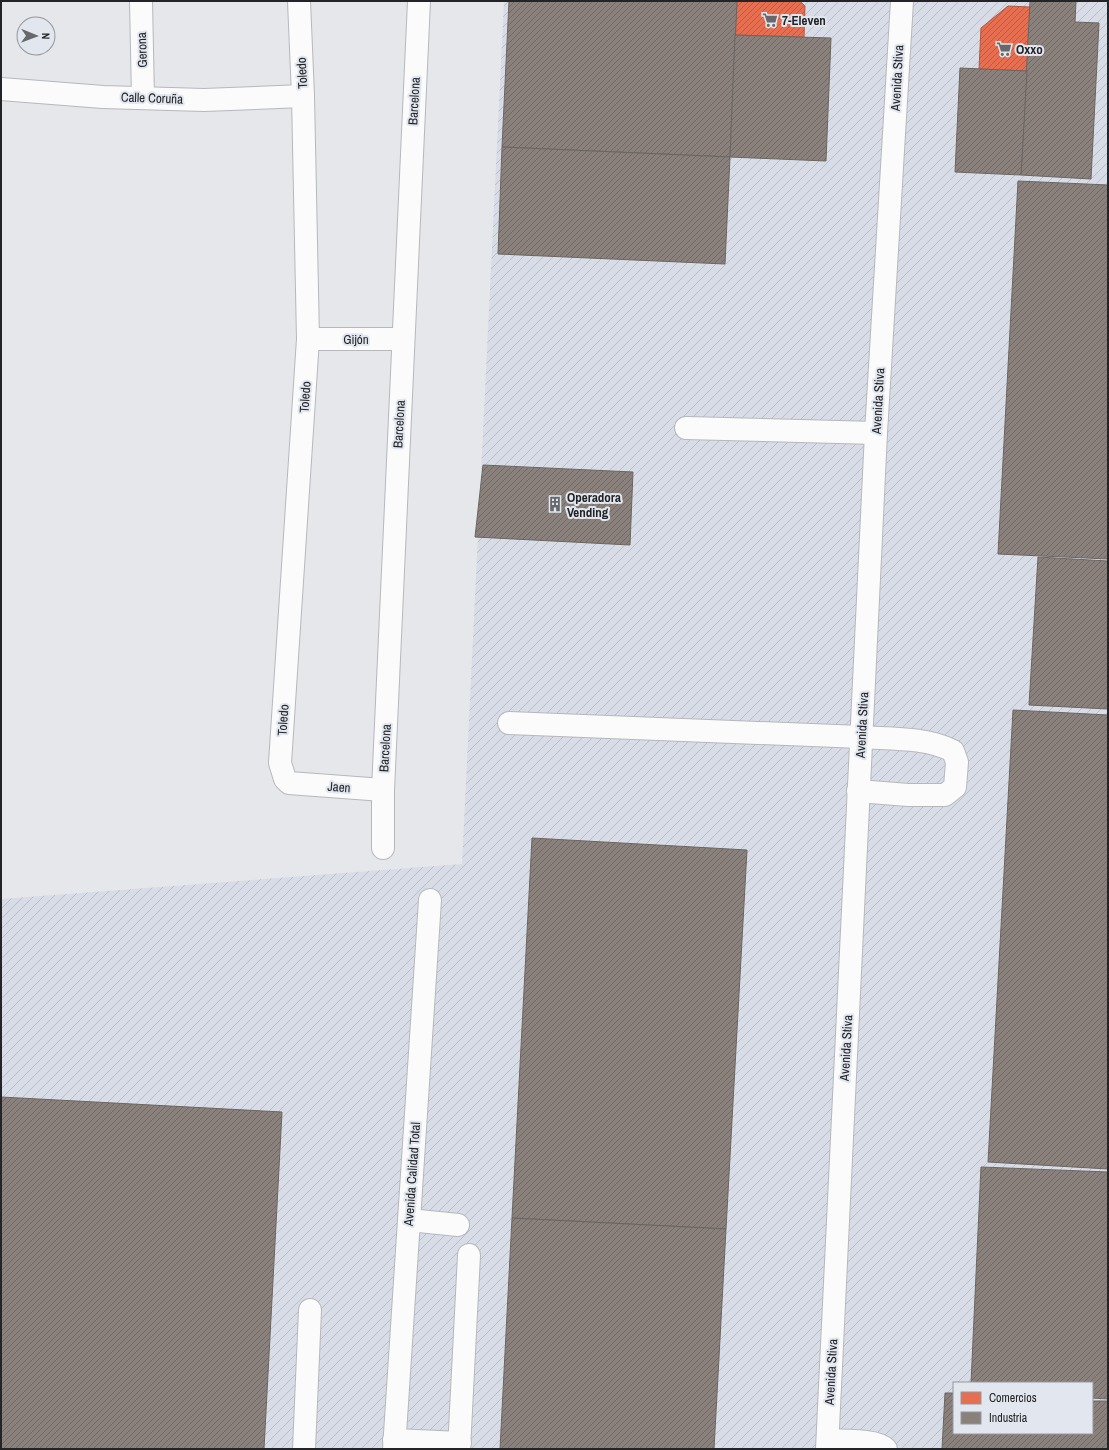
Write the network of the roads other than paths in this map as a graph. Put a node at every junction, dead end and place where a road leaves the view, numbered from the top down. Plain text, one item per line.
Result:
1 (141, 1) edge
2 (299, 1) edge
3 (419, 1) edge
4 (902, 1) edge
5 (1, 89) edge
6 (304, 96) junction
7 (144, 98) junction
8 (308, 339) junction
9 (403, 339) junction
10 (686, 428) dead end
11 (876, 433) junction
12 (509, 723) dead end
13 (861, 737) junction
14 (295, 784) joint
15 (383, 790) junction
16 (858, 791) junction
17 (383, 848) dead end
18 (430, 900) dead end
19 (409, 1220) junction
20 (458, 1225) dead end
21 (469, 1255) dead end
22 (310, 1310) dead end
23 (394, 1444) edge
24 (827, 1444) edge
25 (460, 1446) edge
26 (304, 1449) edge
27 (886, 1449) edge

1 - 7 street, Gerona
2 - 6 street, Toledo
3 - 9 street, Barcelona
4 - 11 street, Avenida Stiva
5 - 7 street, Calle Coruña
6 - 7 street, Calle Coruña
6 - 8 street, Toledo
8 - 9 street, Gijón
8 - 14 street, Toledo
9 - 15 street, Barcelona
10 - 11 street
11 - 13 street, Avenida Stiva
12 - 13 street
13 - 16 street, Avenida Stiva
13 - 16 street
14 - 15 street, Jaen
15 - 17 street, Barcelona
16 - 24 street, Avenida Stiva
18 - 19 street, Avenida Calidad Total
19 - 20 street
19 - 23 street, Avenida Calidad Total
21 - 25 street
22 - 26 street
23 - 25 street
24 - 27 street

